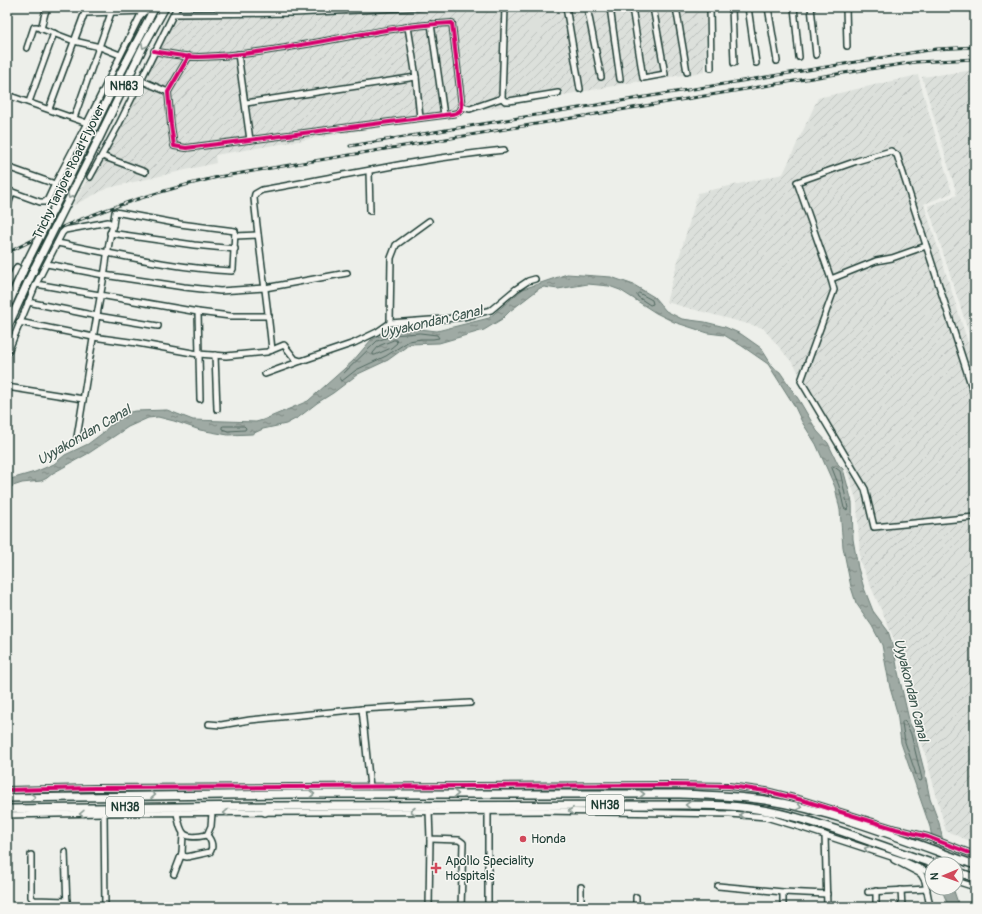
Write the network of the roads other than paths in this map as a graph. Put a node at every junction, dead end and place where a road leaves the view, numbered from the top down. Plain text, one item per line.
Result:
1 (48, 7) edge
2 (102, 7) edge
3 (165, 7) edge
4 (177, 7) edge
5 (424, 7) edge
6 (505, 7) edge
7 (566, 7) edge
8 (587, 7) edge
9 (610, 7) edge
10 (632, 7) edge
11 (653, 7) edge
12 (676, 7) edge
13 (710, 7) edge
14 (732, 7) edge
15 (748, 7) edge
16 (768, 7) edge
17 (794, 7) edge
18 (811, 7) edge
19 (846, 7) edge
20 (84, 10) edge
21 (122, 10) edge
22 (151, 10) edge
23 (102, 13) junction
24 (111, 13) junction
25 (174, 14) junction
26 (431, 24) junction
27 (408, 27) junction
28 (41, 29) junction
29 (54, 33) junction
30 (74, 41) junction
31 (847, 46) dead end
32 (100, 47) junction
33 (27, 48) dead end
34 (154, 52) junction
35 (120, 54) junction
36 (238, 54) junction
37 (816, 55) dead end
38 (189, 56) junction
39 (799, 57) dead end
40 (777, 62) dead end
41 (734, 63) dead end
42 (756, 63) dead end
43 (711, 68) dead end
44 (686, 72) dead end
45 (416, 77) junction
46 (601, 77) dead end
47 (620, 79) dead end
48 (140, 80) junction
49 (580, 89) dead end
50 (168, 92) junction
51 (558, 93) dead end
52 (7, 95) edge
53 (502, 98) junction
54 (30, 102) junction
55 (246, 103) junction
56 (462, 107) junction
57 (49, 109) junction
58 (444, 115) junction
59 (74, 118) junction
60 (420, 118) junction
61 (87, 123) junction
62 (250, 140) junction
63 (504, 150) dead end
64 (102, 156) junction
65 (7, 167) edge
66 (368, 171) junction
67 (145, 172) dead end
68 (90, 177) dead end
69 (55, 184) junction
70 (10, 191) edge
71 (7, 209) edge
72 (370, 211) dead end
73 (429, 221) dead end
74 (113, 225) junction
75 (110, 233) junction
76 (236, 236) junction
77 (258, 236) junction
78 (57, 243) junction
79 (926, 246) junction
80 (235, 249) junction
81 (108, 253) junction
82 (47, 264) junction
83 (17, 267) dead end
84 (347, 273) dead end
85 (104, 275) junction
86 (535, 279) dead end
87 (831, 279) junction
88 (36, 284) junction
89 (7, 287) edge
90 (265, 288) junction
91 (100, 295) junction
92 (28, 302) junction
93 (7, 307) edge
94 (198, 312) junction
95 (97, 316) junction
96 (269, 316) junction
97 (19, 322) junction
98 (390, 323) junction
99 (158, 326) dead end
100 (7, 328) edge
101 (93, 337) junction
102 (272, 350) junction
103 (7, 354) edge
104 (198, 354) junction
105 (215, 355) junction
106 (301, 361) junction
107 (264, 374) dead end
108 (7, 387) edge
109 (975, 397) edge
110 (83, 399) junction
111 (200, 399) dead end
112 (217, 409) dead end
113 (77, 436) dead end
114 (975, 517) edge
115 (470, 703) dead end
116 (362, 709) junction
117 (208, 724) dead end
118 (370, 787) junction
119 (7, 790) edge
120 (7, 798) edge
121 (272, 806) junction
122 (7, 809) edge
123 (428, 811) junction
124 (488, 811) junction
125 (265, 812) junction
126 (104, 813) junction
127 (177, 813) junction
128 (212, 813) junction
129 (7, 815) edge
130 (183, 834) junction
131 (207, 835) junction
132 (825, 835) junction
133 (430, 839) junction
134 (65, 852) dead end
135 (182, 853) junction
136 (31, 855) dead end
137 (975, 855) edge
138 (887, 856) junction
139 (924, 861) edge
140 (975, 865) edge
141 (924, 870) edge
142 (174, 874) dead end
143 (964, 874) edge
144 (975, 878) edge
145 (924, 879) edge
146 (964, 884) edge
147 (718, 886) dead end
148 (581, 887) dead end
149 (975, 887) edge
150 (924, 889) edge
151 (901, 890) junction
152 (783, 892) junction
153 (868, 892) dead end
154 (876, 892) junction
155 (827, 894) junction
156 (928, 896) edge
157 (636, 897) dead end
158 (67, 900) junction
159 (67, 907) edge
160 (106, 907) edge
161 (429, 907) edge
162 (461, 907) edge
163 (488, 907) edge
164 (582, 907) edge
165 (636, 907) edge
166 (783, 907) edge
167 (827, 907) edge
168 (876, 907) edge
169 (902, 907) edge
170 (930, 907) edge

1 - 28 street
2 - 23 street
3 -> 100 highway, Trichy Tanjore Road Flyover / NH83, bridge
4 - 25 street
5 - 25 street
6 - 53 street
7 - 49 street
8 - 46 street
9 - 47 street
10 - 11 street
12 - 44 street
13 - 43 street
14 - 41 street
15 - 42 street
16 - 40 street
17 - 39 street
18 - 37 street
19 - 31 street
20 - 23 street
20 - 30 street
21 - 22 street
21 - 24 street
22 - 35 street
22 - 93 highway, Trichy Tanjore Road Flyover / NH83, bridge
23 - 24 street
24 - 32 street
25 - 34 street
26 - 27 street
26 - 56 street
26 - 58 street
27 - 36 street
27 - 45 street
28 - 29 street
28 - 33 street
29 - 30 street
29 - 54 street
30 - 32 street
30 - 57 street
32 - 35 street
32 - 59 street
34 - 38 street
34 - 48 street
35 - 61 street
36 - 38 street
36 - 55 street
38 - 50 street
45 - 55 street
45 - 60 street
48 - 50 street
48 - 64 street
50 - 62 street
51 - 53 street
52 - 54 street
53 - 56 street
54 - 57 street
55 - 62 street
56 - 58 street
57 - 59 street
58 - 60 street
59 - 61 street
60 - 62 street
61 - 69 street
63 - 66 street
64 - 67 street
64 - 68 street
65 - 69 street
66 - 72 street
66 - 77 street
69 - 70 street
70 - 71 street
73 - 98 street
74 - 75 street
74 - 76 street
74 - 78 street
75 - 80 street
75 - 81 street
76 - 77 street
76 - 80 street
77 - 90 street
78 - 81 street
78 - 82 street
79 - 87 street
79 - 87 street
79 - 109 street
80 - 81 street
81 - 85 street
82 - 85 street
82 - 88 street
83 - 89 street
84 - 90 street
85 - 90 street
85 - 91 street
86 - 98 street
87 - 114 street
88 - 91 street
88 - 92 street
90 - 96 street
91 - 94 street
91 - 95 street
92 - 95 street
92 - 97 street
94 - 96 street
94 - 104 street
95 - 99 street
95 - 101 street
96 - 102 street
97 - 101 street
97 - 103 street
98 - 106 street
101 - 104 street
101 - 110 street
102 - 105 street
102 - 106 street
104 - 105 street
104 - 111 street
105 - 112 street
106 - 107 street
108 - 110 street
110 - 113 street
115 - 116 street
116 - 117 street
116 - 118 street
118 - 119 street
118 - 137 street
120 -> 140 highway, NH38
121 - 122 highway, NH38
121 - 125 highway
139 -> 121 highway, NH38
123 - 124 street
123 -> 125 street
123 - 133 street
132 -> 124 street
124 - 163 street
125 -> 128 street
126 - 127 street
126 -> 129 street
126 - 160 street
127 - 128 street
127 - 130 street
128 - 131 street
130 - 131 street
130 - 135 street
131 - 135 street
138 -> 132 street
132 - 155 street
133 - 161 street
133 - 162 street
134 - 158 street
135 - 142 street
136 - 158 street
138 - 141 street
138 - 145 street
143 - 144 highway
146 - 149 street
147 - 152 street
148 - 164 street
150 - 151 street
151 - 154 street
151 - 169 street
152 - 155 street
152 - 166 street
153 - 154 street
154 - 168 street
155 - 167 street
156 - 170 street
157 - 165 street
158 - 159 street

